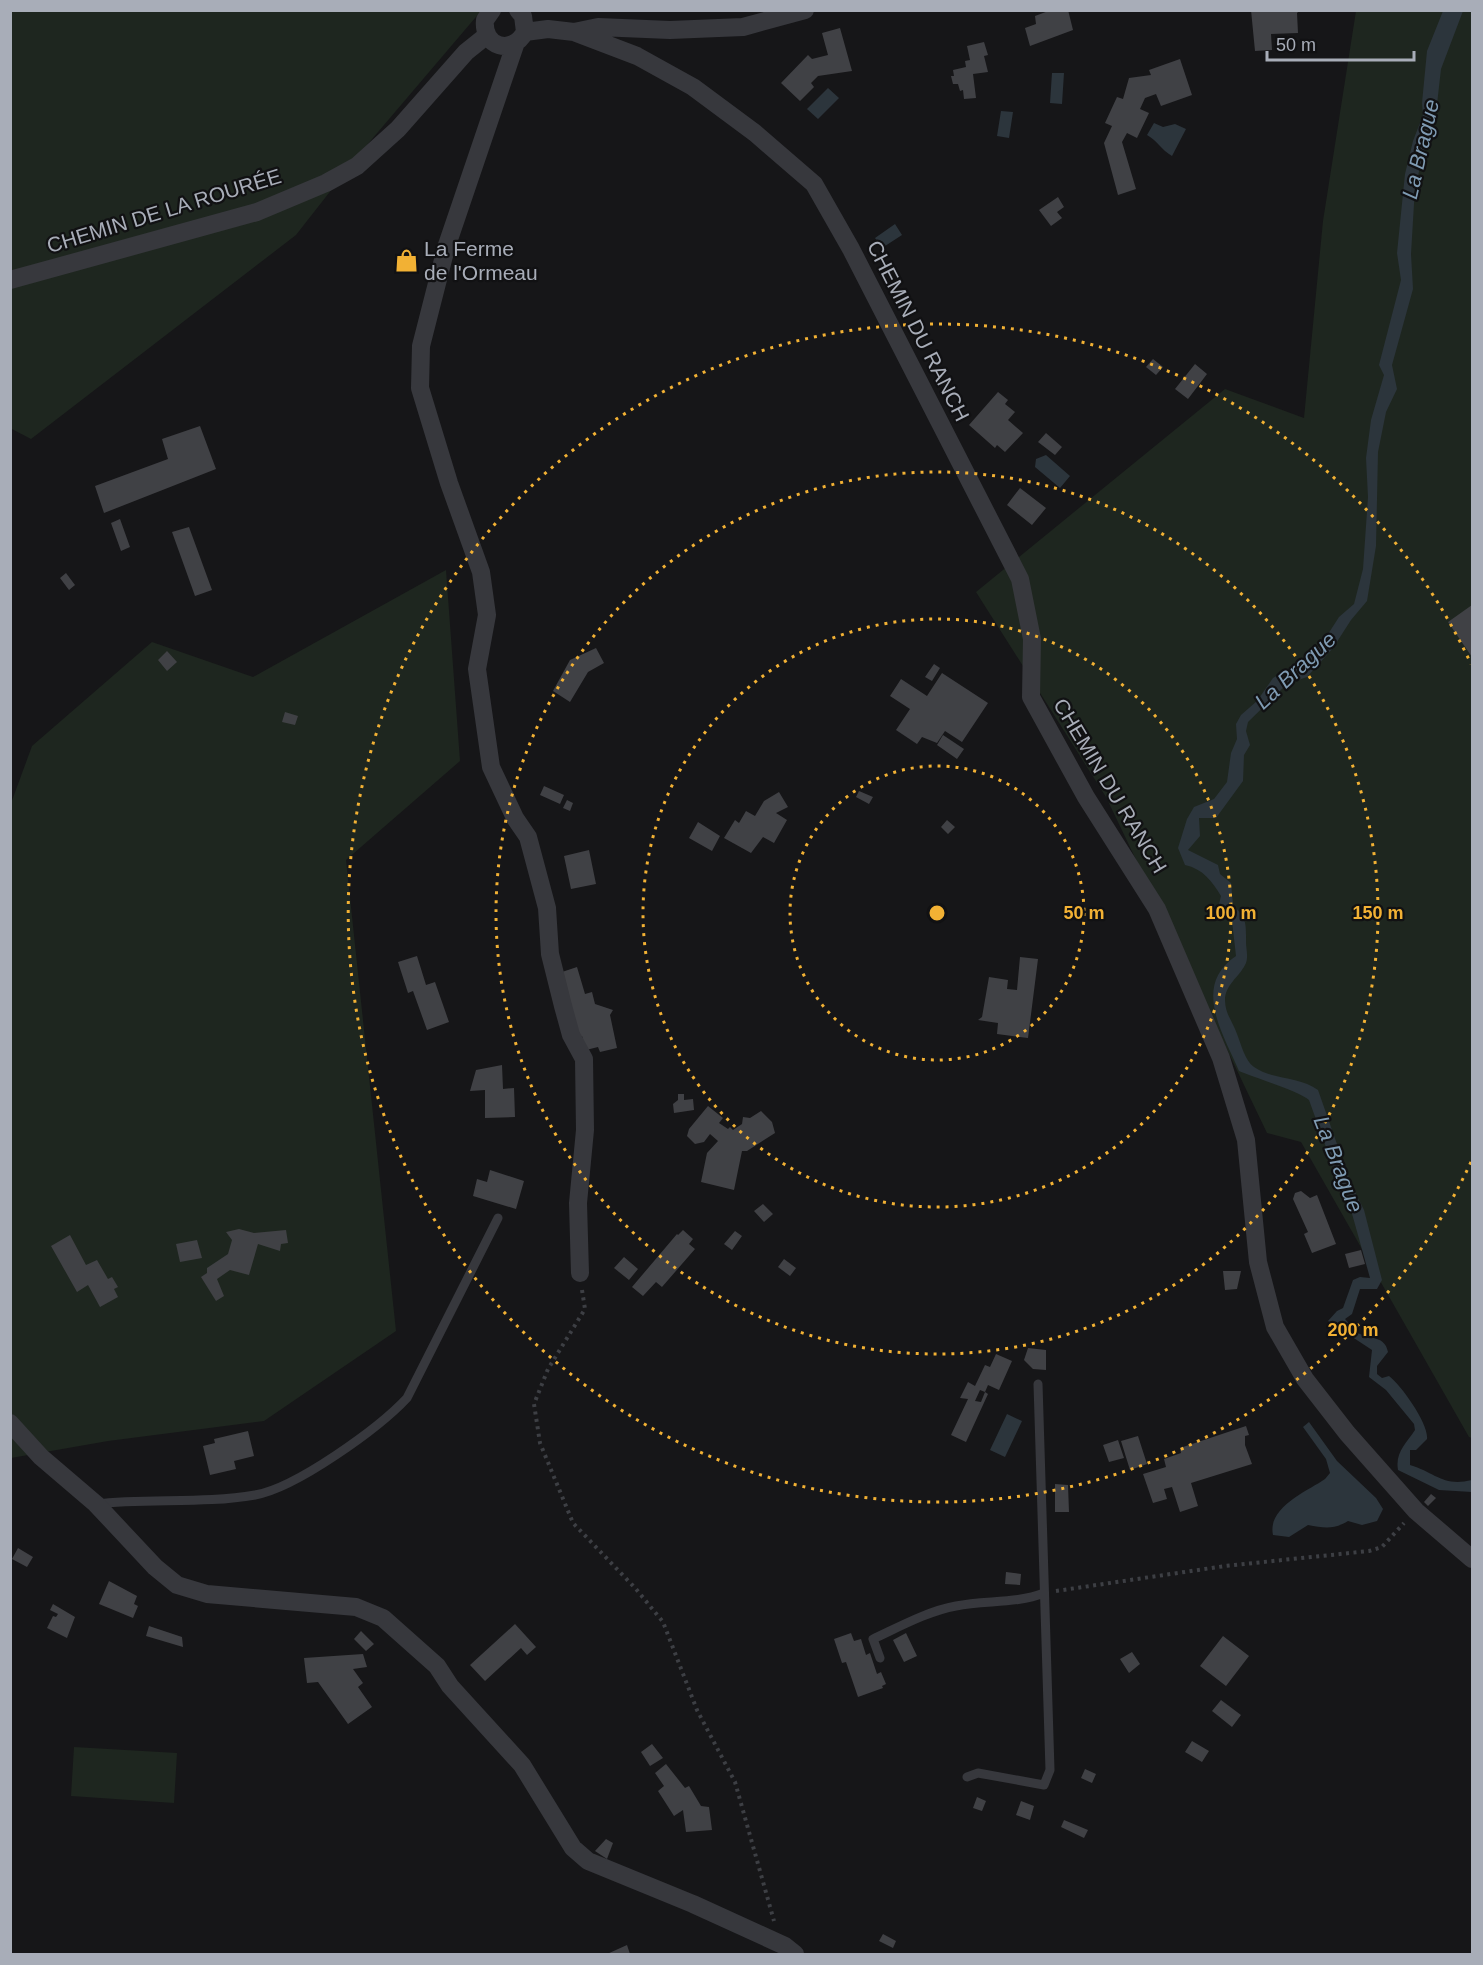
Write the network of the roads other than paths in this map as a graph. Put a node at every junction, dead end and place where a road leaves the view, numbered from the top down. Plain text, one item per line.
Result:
1 (492, 10) edge
2 (518, 10) edge
3 (806, 10) edge
4 (574, 32) junction
5 (486, 36) junction
6 (520, 38) junction
7 (10, 279) edge
8 (498, 1218) dead end
9 (580, 1273) road end
10 (1038, 1384) dead end
11 (10, 1423) edge
12 (96, 1504) junction
13 (1473, 1559) edge
14 (1044, 1593) junction
15 (880, 1658) dead end
16 (967, 1777) dead end
17 (790, 1950) edge

1 - 5 street
2 - 6 street
3 - 4 street
4 - 6 street, CHEMIN DU RANCH
4 - 13 street, CHEMIN DU RANCH
5 - 6 street, CHEMIN DU RANCH
5 - 7 street, CHEMIN DE LA ROURÉE
6 - 9 street
8 - 12 lane
10 - 14 lane
11 - 12 street
12 - 17 street
14 - 15 lane
14 - 16 lane

